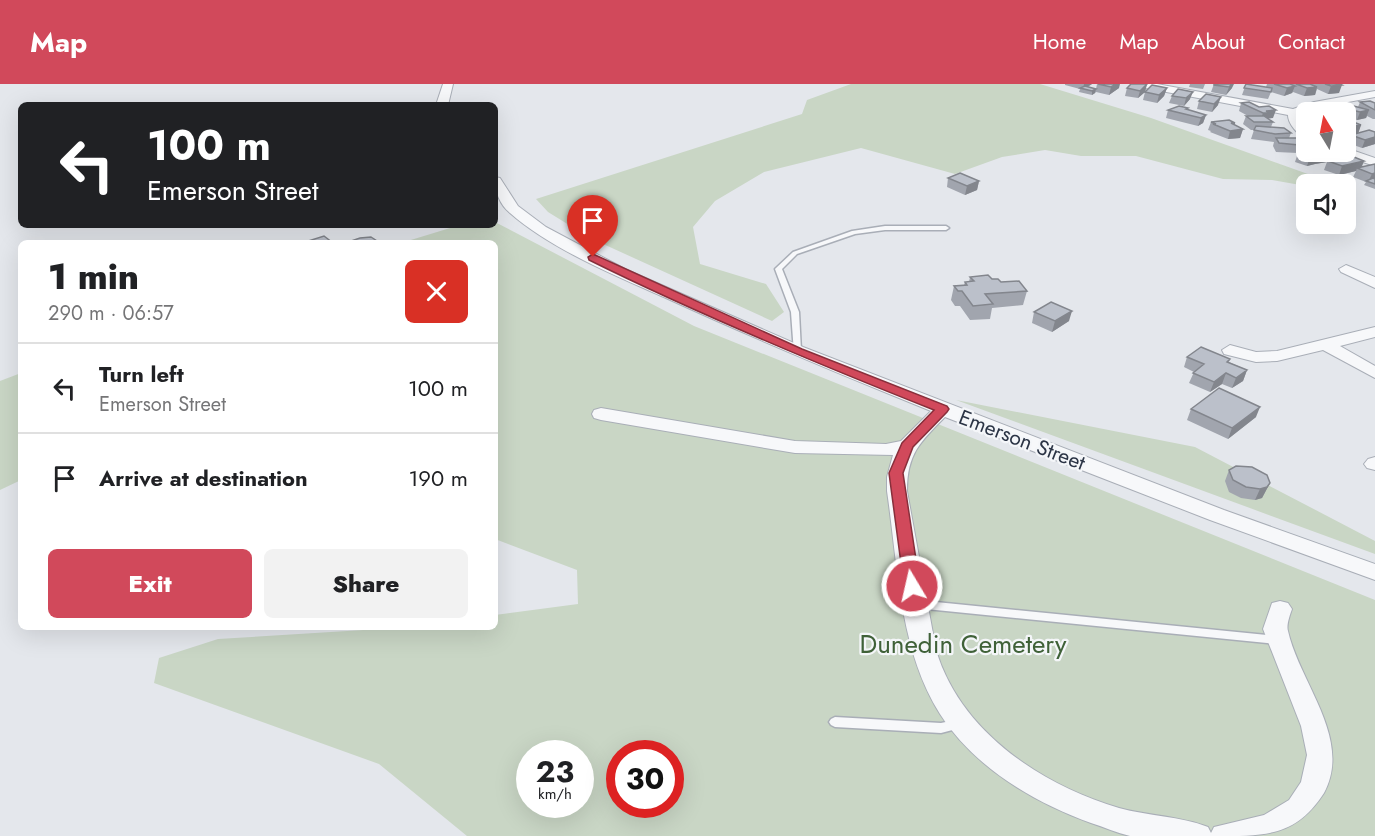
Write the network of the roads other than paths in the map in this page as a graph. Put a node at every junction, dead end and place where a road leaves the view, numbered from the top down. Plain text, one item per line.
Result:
1 (448, 84) edge
2 (1140, 84) edge
3 (1375, 93) edge
4 (443, 102) edge
5 (1294, 113) junction
6 (1296, 125) edge
7 (1356, 156) edge
8 (1375, 162) edge
9 (498, 186) edge
10 (946, 228) dead end
11 (1346, 269) dead end
12 (1375, 283) edge
13 (1375, 332) edge
14 (1327, 345) junction
15 (1230, 350) dead end
16 (797, 351) junction
17 (1375, 373) edge
18 (943, 409) junction
19 (601, 414) dead end
20 (906, 446) junction
21 (1375, 572) edge
22 (914, 604) junction
23 (1281, 609) dead end
24 (1278, 640) junction
25 (835, 722) dead end
26 (962, 724) junction
27 (1198, 836) edge
28 (1224, 836) edge

1 - 4 street
2 - 5 street
3 - 5 street
5 - 6 street
7 - 8 street
9 - 16 street, Emerson Street
10 - 16 lane
11 - 12 street
13 - 14 street
14 - 15 street
14 - 17 street
16 - 18 street, Emerson Street
18 - 20 street
18 - 21 street, Emerson Street
19 - 20 street
20 - 22 street
22 - 24 lane
22 - 26 street
23 - 24 street
24 - 28 street
25 - 26 lane
26 - 27 street

